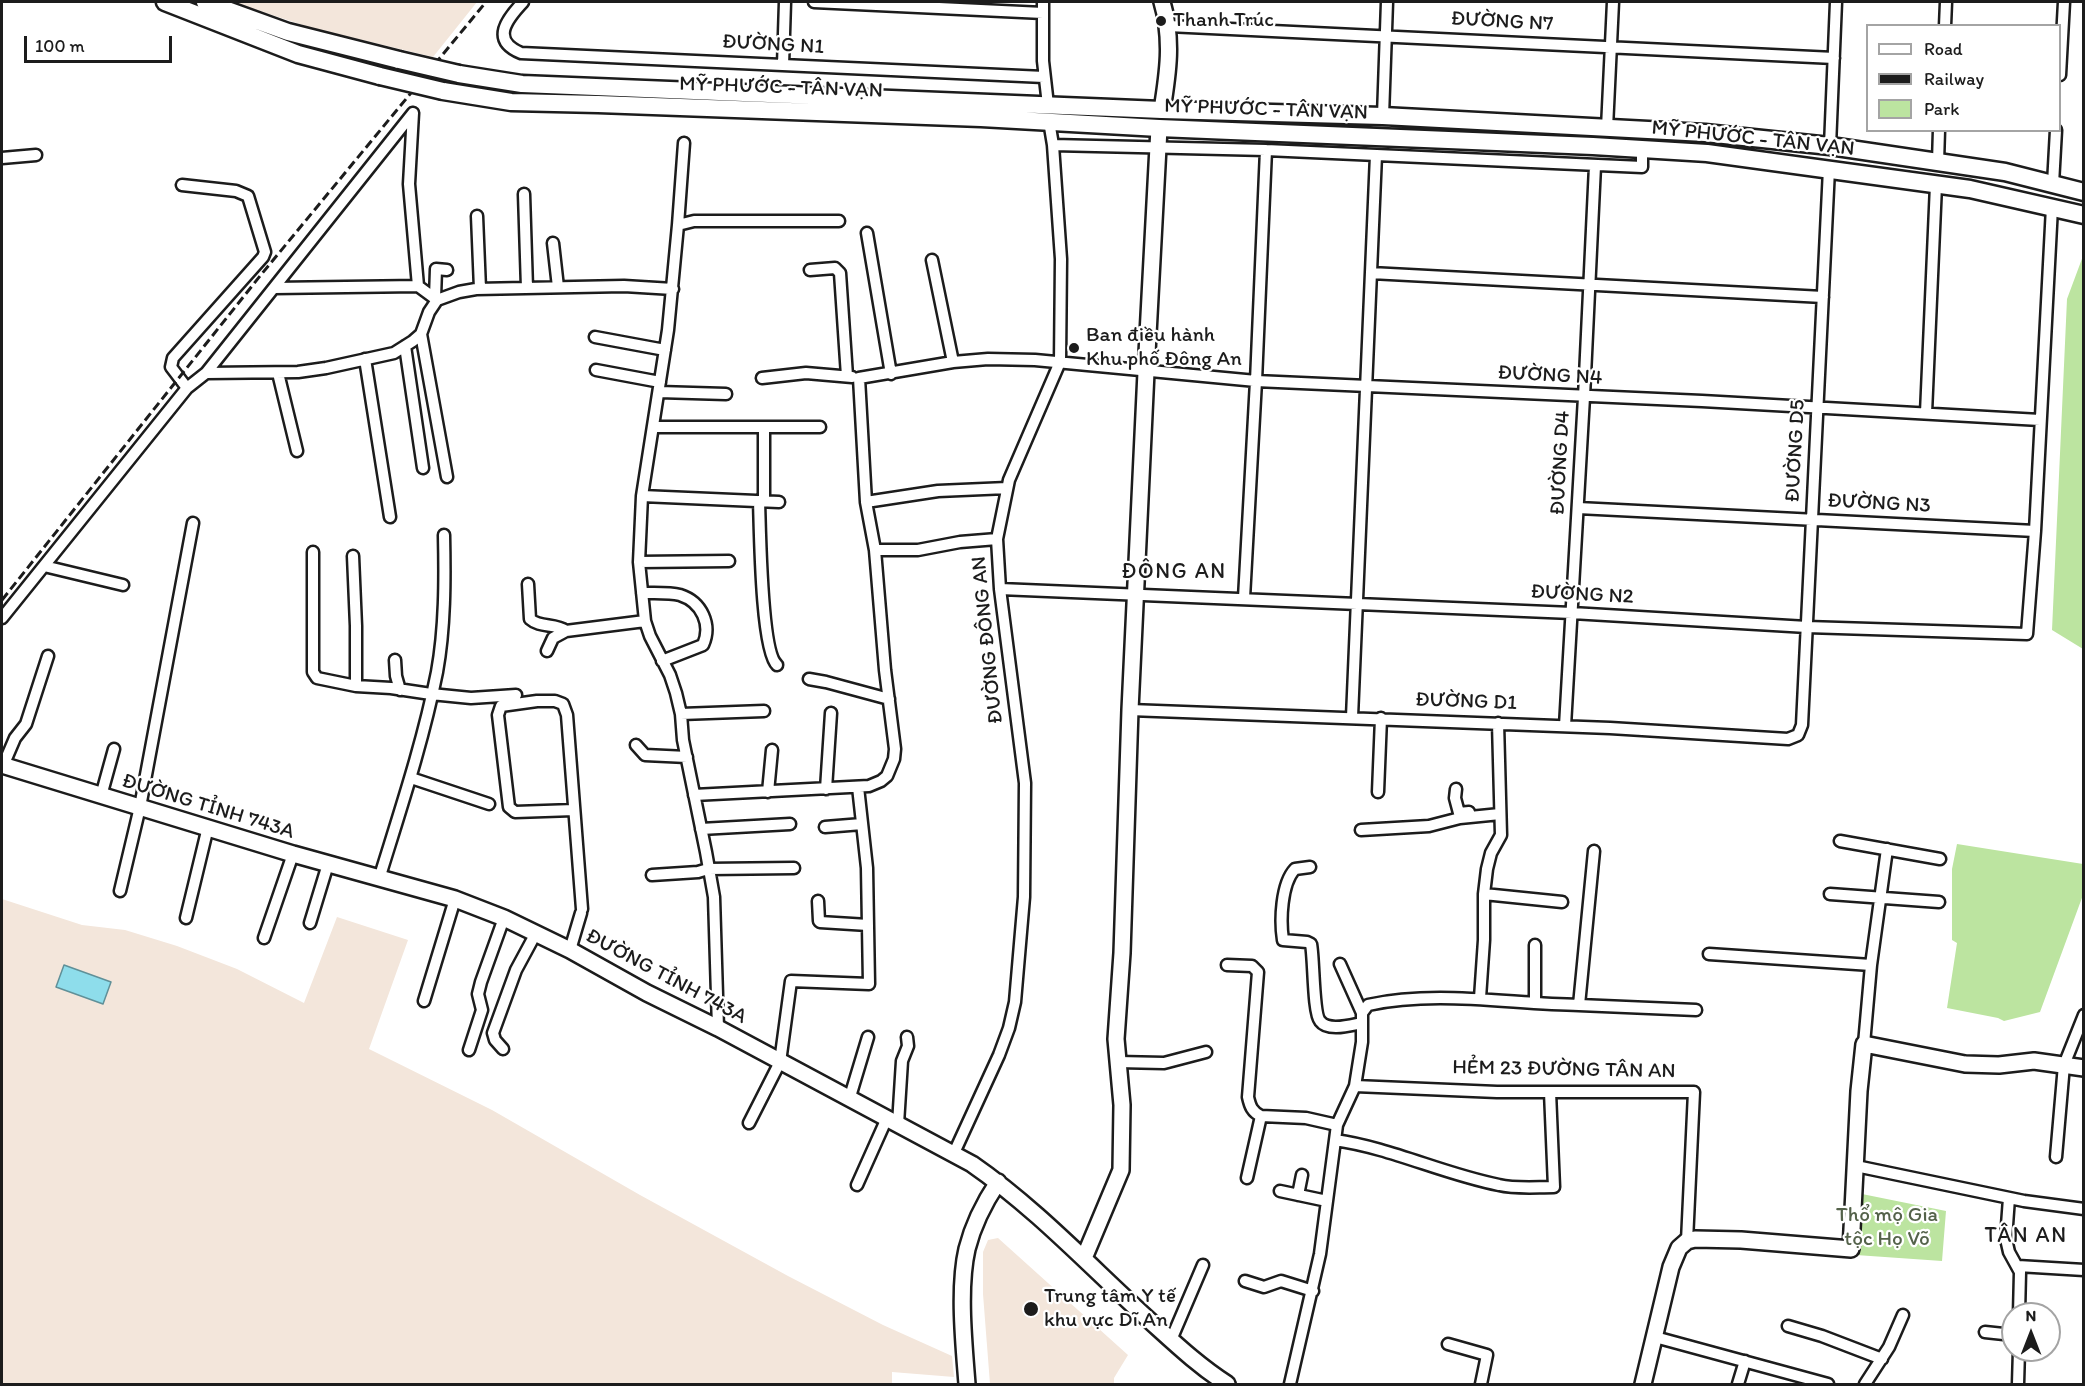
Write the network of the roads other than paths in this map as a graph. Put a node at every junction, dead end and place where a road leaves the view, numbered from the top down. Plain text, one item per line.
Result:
1 (165, 2) edge
2 (205, 2) edge
3 (523, 2) edge
4 (786, 2) edge
5 (814, 2) edge
6 (1042, 2) edge
7 (1162, 2) edge
8 (1387, 2) edge
9 (1613, 2) edge
10 (1836, 2) edge
11 (1946, 2) edge
12 (2064, 2) edge
13 (1043, 13) junction
14 (1944, 24) edge
15 (1168, 26) junction
16 (1387, 36) junction
17 (1611, 47) junction
18 (2061, 57) edge
19 (1834, 58) junction
20 (783, 65) junction
21 (1044, 77) junction
22 (1162, 110) junction
23 (1049, 113) junction
24 (1383, 116) junction
25 (1159, 128) junction
26 (1607, 128) junction
27 (1939, 132) edge
28 (2056, 132) edge
29 (684, 143) dead end
30 (1053, 145) junction
31 (1830, 146) junction
32 (1159, 147) junction
33 (1642, 149) junction
34 (1266, 150) junction
35 (36, 155) dead end
36 (1376, 155) junction
37 (2, 158) edge
38 (1938, 162) junction
39 (1595, 166) junction
40 (1829, 169) junction
41 (1936, 184) junction
42 (2053, 184) junction
43 (182, 185) dead end
44 (2084, 192) edge
45 (524, 194) dead end
46 (2052, 207) junction
47 (2084, 215) edge
48 (477, 216) dead end
49 (839, 221) dead end
50 (678, 225) junction
51 (867, 233) dead end
52 (553, 243) dead end
53 (932, 260) dead end
54 (447, 270) dead end
55 (810, 270) dead end
56 (1371, 273) junction
57 (1589, 285) junction
58 (418, 286) junction
59 (558, 287) junction
60 (274, 288) junction
61 (527, 288) junction
62 (480, 289) junction
63 (673, 290) junction
64 (1823, 297) junction
65 (436, 299) junction
66 (421, 334) junction
67 (595, 337) dead end
68 (405, 346) junction
69 (665, 350) junction
70 (365, 359) junction
71 (953, 362) junction
72 (1060, 362) junction
73 (596, 370) dead end
74 (1146, 372) junction
75 (206, 373) junction
76 (278, 374) junction
77 (891, 374) junction
78 (853, 377) junction
79 (762, 378) dead end
80 (1256, 381) junction
81 (659, 387) junction
82 (1366, 387) junction
83 (187, 388) junction
84 (726, 394) dead end
85 (1584, 397) junction
86 (1819, 407) junction
87 (1926, 413) junction
88 (2040, 420) junction
89 (653, 427) junction
90 (820, 427) dead end
91 (764, 428) junction
92 (297, 451) dead end
93 (423, 468) dead end
94 (447, 477) dead end
95 (1007, 488) junction
96 (642, 496) junction
97 (761, 501) junction
98 (779, 502) dead end
99 (866, 502) junction
100 (1578, 508) junction
101 (390, 517) dead end
102 (1812, 520) junction
103 (193, 523) dead end
104 (2035, 531) junction
105 (444, 535) dead end
106 (997, 539) junction
107 (875, 550) junction
108 (314, 552) dead end
109 (353, 556) dead end
110 (729, 561) dead end
111 (639, 562) junction
112 (44, 566) junction
113 (528, 584) dead end
114 (123, 585) dead end
115 (1000, 589) junction
116 (642, 592) junction
117 (1135, 595) junction
118 (1244, 598) junction
119 (1356, 604) junction
120 (1572, 613) junction
121 (2, 618) edge
122 (645, 621) junction
123 (1807, 627) junction
124 (566, 630) junction
125 (547, 651) dead end
126 (48, 656) dead end
127 (395, 660) dead end
128 (662, 661) junction
129 (777, 665) dead end
130 (809, 680) dead end
131 (356, 686) junction
132 (400, 690) junction
133 (431, 694) junction
134 (516, 695) dead end
135 (889, 699) junction
136 (1130, 710) junction
137 (764, 711) dead end
138 (831, 713) dead end
139 (681, 714) junction
140 (1352, 717) junction
141 (1381, 718) junction
142 (1498, 723) junction
143 (1565, 726) junction
144 (1798, 735) joint
145 (636, 745) dead end
146 (114, 749) dead end
147 (772, 750) dead end
148 (687, 757) junction
149 (2, 765) edge
150 (411, 778) junction
151 (858, 787) junction
152 (826, 789) junction
153 (1456, 789) dead end
154 (768, 792) junction
155 (1378, 792) dead end
156 (694, 795) junction
157 (101, 796) junction
158 (489, 804) dead end
159 (140, 807) junction
160 (574, 810) junction
161 (1500, 812) junction
162 (790, 824) dead end
163 (862, 824) junction
164 (208, 827) junction
165 (825, 827) dead end
166 (701, 829) junction
167 (1361, 830) dead end
168 (1840, 841) dead end
169 (1887, 849) junction
170 (1594, 851) dead end
171 (292, 854) junction
172 (1940, 859) dead end
173 (328, 864) junction
174 (1310, 867) dead end
175 (708, 868) junction
176 (794, 868) dead end
177 (652, 875) dead end
178 (379, 879) junction
179 (120, 891) dead end
180 (1484, 894) junction
181 (1830, 894) dead end
182 (1880, 898) junction
183 (455, 899) junction
184 (818, 901) dead end
185 (1562, 902) dead end
186 (1939, 902) dead end
187 (186, 918) dead end
188 (504, 918) junction
189 (310, 923) dead end
190 (868, 925) junction
191 (536, 933) junction
192 (264, 938) dead end
193 (1535, 945) dead end
194 (570, 950) junction
195 (1709, 954) dead end
196 (1340, 964) dead end
197 (1227, 965) dead end
198 (1871, 965) junction
199 (1480, 998) junction
200 (424, 1001) dead end
201 (1535, 1003) junction
202 (1579, 1005) junction
203 (1696, 1010) dead end
204 (2084, 1015) edge
205 (1362, 1018) junction
206 (718, 1028) junction
207 (868, 1037) dead end
208 (908, 1037) dead end
209 (1864, 1044) junction
210 (503, 1049) dead end
211 (469, 1050) dead end
212 (1206, 1052) dead end
213 (780, 1062) junction
214 (1118, 1062) junction
215 (2064, 1065) junction
216 (2084, 1068) edge
217 (1355, 1086) junction
218 (1550, 1092) junction
219 (849, 1100) junction
220 (1261, 1116) junction
221 (892, 1121) junction
222 (748, 1123) dead end
223 (1337, 1125) junction
224 (1335, 1140) junction
225 (954, 1153) junction
226 (2056, 1157) dead end
227 (1856, 1166) junction
228 (1302, 1175) dead end
229 (1247, 1178) dead end
230 (998, 1182) junction
231 (857, 1185) dead end
232 (1280, 1191) dead end
233 (1298, 1195) junction
234 (2009, 1198) junction
235 (1327, 1201) junction
236 (2084, 1209) edge
237 (1687, 1241) junction
238 (1084, 1258) junction
239 (1203, 1265) dead end
240 (2018, 1266) junction
241 (2084, 1270) edge
242 (1245, 1281) dead end
243 (1313, 1291) junction
244 (2019, 1302) edge
245 (1903, 1315) dead end
246 (1788, 1326) dead end
247 (1985, 1332) dead end
248 (2001, 1334) edge
249 (1655, 1337) junction
250 (1171, 1340) junction
251 (1448, 1344) dead end
252 (1882, 1359) junction
253 (1745, 1361) junction
254 (2019, 1362) edge
255 (967, 1384) edge
256 (1227, 1384) edge
257 (1290, 1384) edge
258 (1481, 1384) edge
259 (1643, 1384) edge
260 (1738, 1384) edge
261 (1828, 1384) edge
262 (1865, 1384) edge
263 (2018, 1384) edge

1 - 23 main road, MỸ PHƯỚC - TÂN VẠN, bridge
2 - 23 main road, MỸ PHƯỚC - TÂN VẠN, bridge
3 - 20 street, ĐƯỜNG N1
4 - 20 street
5 - 13 street
6 - 13 street, ĐƯỜNG ĐÔNG AN
7 - 15 street
8 - 16 street
9 - 17 street
10 - 19 street
11 - 14 street
12 - 18 street
13 - 21 street, ĐƯỜNG ĐÔNG AN
15 - 16 street, ĐƯỜNG N7
15 - 22 street
16 - 17 street, ĐƯỜNG N7
16 - 24 street
17 - 19 street, ĐƯỜNG N7
17 - 26 street
19 - 31 street
20 - 21 street, ĐƯỜNG N1
21 - 23 street, ĐƯỜNG ĐÔNG AN
22 - 23 main road, MỸ PHƯỚC - TÂN VẠN
22 - 24 main road, MỸ PHƯỚC - TÂN VẠN
22 - 25 main road
23 - 25 main road, MỸ PHƯỚC - TÂN VẠN
23 - 30 street, ĐƯỜNG ĐÔNG AN
24 - 26 main road, MỸ PHƯỚC - TÂN VẠN
25 - 32 street
25 - 33 main road, MỸ PHƯỚC - TÂN VẠN
26 - 31 main road, MỸ PHƯỚC - TÂN VẠN
27 - 38 street
28 - 42 street
29 - 50 street
30 - 32 street
30 - 72 street, ĐƯỜNG ĐÔNG AN
31 - 38 main road, MỸ PHƯỚC - TÂN VẠN
32 - 34 street
32 - 74 street
33 - 39 street
33 - 40 main road, MỸ PHƯỚC - TÂN VẠN
34 - 36 street
34 - 80 street
35 - 37 street
36 - 39 street
36 - 56 street
38 - 42 main road, MỸ PHƯỚC - TÂN VẠN
39 - 57 street, ĐƯỜNG D4
40 - 41 main road, MỸ PHƯỚC - TÂN VẠN
40 - 64 street, ĐƯỜNG D5
41 - 46 main road, MỸ PHƯỚC - TÂN VẠN
41 - 87 street
42 - 44 main road, MỸ PHƯỚC - TÂN VẠN
43 - 83 street
45 - 61 street
46 - 47 main road, MỸ PHƯỚC - TÂN VẠN
46 - 88 street
48 - 62 street
49 - 50 street
50 - 63 street
51 - 77 street
52 - 59 street
53 - 71 street
54 - 65 street
55 - 78 street
56 - 57 street
56 - 82 street
57 - 64 street
57 - 85 street, ĐƯỜNG D4
58 - 60 street
58 - 60 street
58 - 65 street
59 - 61 street
59 - 63 street
60 - 75 street
61 - 62 street
62 - 65 street
63 - 69 street
64 - 86 street, ĐƯỜNG D5
65 - 66 street
66 - 68 street
66 - 94 street
67 - 69 street
68 - 70 street
68 - 93 street
69 - 81 street
70 - 76 street
70 - 101 street
71 - 72 street, ĐƯỜNG N4
71 - 77 street, ĐƯỜNG N4
72 - 74 street, ĐƯỜNG N4
72 - 95 street, ĐƯỜNG ĐÔNG AN
73 - 81 street
74 - 80 street, ĐƯỜNG N4
74 - 117 street
75 - 76 street
75 - 83 street
76 - 92 street
77 - 78 street, ĐƯỜNG N4
78 - 79 street, ĐƯỜNG N4
78 - 99 street
80 - 82 street, ĐƯỜNG N4
80 - 118 street
81 - 84 street
81 - 89 street
82 - 85 street, ĐƯỜNG N4
82 - 119 street
83 - 112 street
85 - 86 street, ĐƯỜNG N4
85 - 100 street, ĐƯỜNG D4
86 - 87 street, ĐƯỜNG N4
86 - 102 street, ĐƯỜNG D5
87 - 88 street, ĐƯỜNG N4
88 - 104 street
89 - 91 street
89 - 96 street
90 - 91 street
91 - 97 street
95 - 99 street
95 - 106 street, ĐƯỜNG ĐÔNG AN
96 - 97 street
96 - 111 street
97 - 98 street
97 - 129 street
99 - 107 street
100 - 102 street, ĐƯỜNG N3
100 - 120 street, ĐƯỜNG D4
102 - 104 street, ĐƯỜNG N3
102 - 123 street, ĐƯỜNG D5
103 - 159 street
104 - 123 street, ĐƯỜNG N2
105 - 133 street
106 - 107 street
106 - 115 street, ĐƯỜNG ĐÔNG AN
107 - 135 street
108 - 131 street
109 - 131 street
110 - 111 street
111 - 116 street
112 - 114 street
112 - 121 street
113 - 124 street
115 - 117 street, ĐƯỜNG N2
115 - 225 street, ĐƯỜNG ĐÔNG AN
116 - 122 street
116 - 128 street
117 - 118 street, ĐƯỜNG N2
117 - 136 street
118 - 119 street, ĐƯỜNG N2
119 - 120 street, ĐƯỜNG N2
119 - 140 street
120 - 123 street, ĐƯỜNG N2
120 - 143 street, ĐƯỜNG D4
122 - 124 street
122 - 128 street
123 - 144 street, ĐƯỜNG D5
124 - 125 street
126 - 149 street
127 - 132 street
128 - 139 street
130 - 135 street
131 - 132 street
132 - 133 street
133 - 134 street
133 - 150 street
135 - 151 street
136 - 140 street, ĐƯỜNG D1
136 - 214 street
137 - 139 street
138 - 152 street
139 - 148 street
140 - 141 street, ĐƯỜNG D1
141 - 142 street, ĐƯỜNG D1
141 - 155 street
142 - 143 street, ĐƯỜNG D1
142 - 161 street
143 - 144 street, ĐƯỜNG D1
145 - 148 street
146 - 157 street
147 - 154 street
148 - 156 street
149 - 157 street, ĐƯỜNG TỈNH 743A
150 - 158 street
150 - 178 street
151 - 152 street
151 - 163 street
152 - 154 street
153 - 161 street
154 - 156 street
156 - 166 street
157 - 159 street, ĐƯỜNG TỈNH 743A
159 - 164 street, ĐƯỜNG TỈNH 743A
159 - 179 street
160 - 160 street
160 - 194 street
161 - 167 street
161 - 180 street
162 - 166 street
163 - 165 street
163 - 190 street
164 - 171 street, ĐƯỜNG TỈNH 743A
164 - 187 street
166 - 175 street
168 - 169 street
169 - 172 street
169 - 182 street
170 - 202 street
171 - 173 street, ĐƯỜNG TỈNH 743A
171 - 192 street
173 - 178 street, ĐƯỜNG TỈNH 743A
173 - 189 street
174 - 205 street
175 - 176 street
175 - 177 street
175 - 206 street
178 - 183 street, ĐƯỜNG TỈNH 743A
180 - 185 street
180 - 199 street
181 - 182 street
182 - 186 street
182 - 198 street
183 - 188 street, ĐƯỜNG TỈNH 743A
183 - 200 street
184 - 190 street
188 - 191 street, ĐƯỜNG TỈNH 743A
188 - 211 street
190 - 213 street
191 - 194 street, ĐƯỜNG TỈNH 743A
191 - 210 street
193 - 201 street
194 - 206 street, ĐƯỜNG TỈNH 743A
195 - 198 street
196 - 205 street
197 - 220 street
198 - 209 street
199 - 201 street
199 - 205 street
201 - 202 street
202 - 203 street
204 - 215 street
205 - 217 street
206 - 213 street, ĐƯỜNG TỈNH 743A
207 - 219 street
208 - 221 street
209 - 215 street
209 - 227 street
212 - 214 street
213 - 219 street, ĐƯỜNG TỈNH 743A
213 - 222 street
214 - 238 street
215 - 216 street
215 - 226 street
217 - 218 street, HẺM 23 ĐƯỜNG TÂN AN
217 - 223 street
218 - 224 street
218 - 237 street, HẺM 23 ĐƯỜNG TÂN AN
219 - 221 street, ĐƯỜNG TỈNH 743A
220 - 223 street
220 - 229 street
221 - 225 street, ĐƯỜNG TỈNH 743A
221 - 231 street
223 - 224 street
224 - 235 street
225 - 230 street, ĐƯỜNG TỈNH 743A
227 - 234 street
227 - 237 street
228 - 233 street
230 - 238 street, ĐƯỜNG TỈNH 743A
230 - 255 street
232 - 233 street
233 - 235 street
234 - 236 street
234 - 240 street
235 - 243 street
237 - 249 street
238 - 250 street, ĐƯỜNG TỈNH 743A
239 - 250 street
240 - 241 street
240 - 244 street
242 - 243 street
243 - 257 street
245 - 252 street
246 - 252 street
247 - 248 street
249 - 253 street
249 - 259 street
250 - 256 street, ĐƯỜNG TỈNH 743A
251 - 258 street
252 - 262 street
253 - 260 street
253 - 261 street
254 - 263 street

